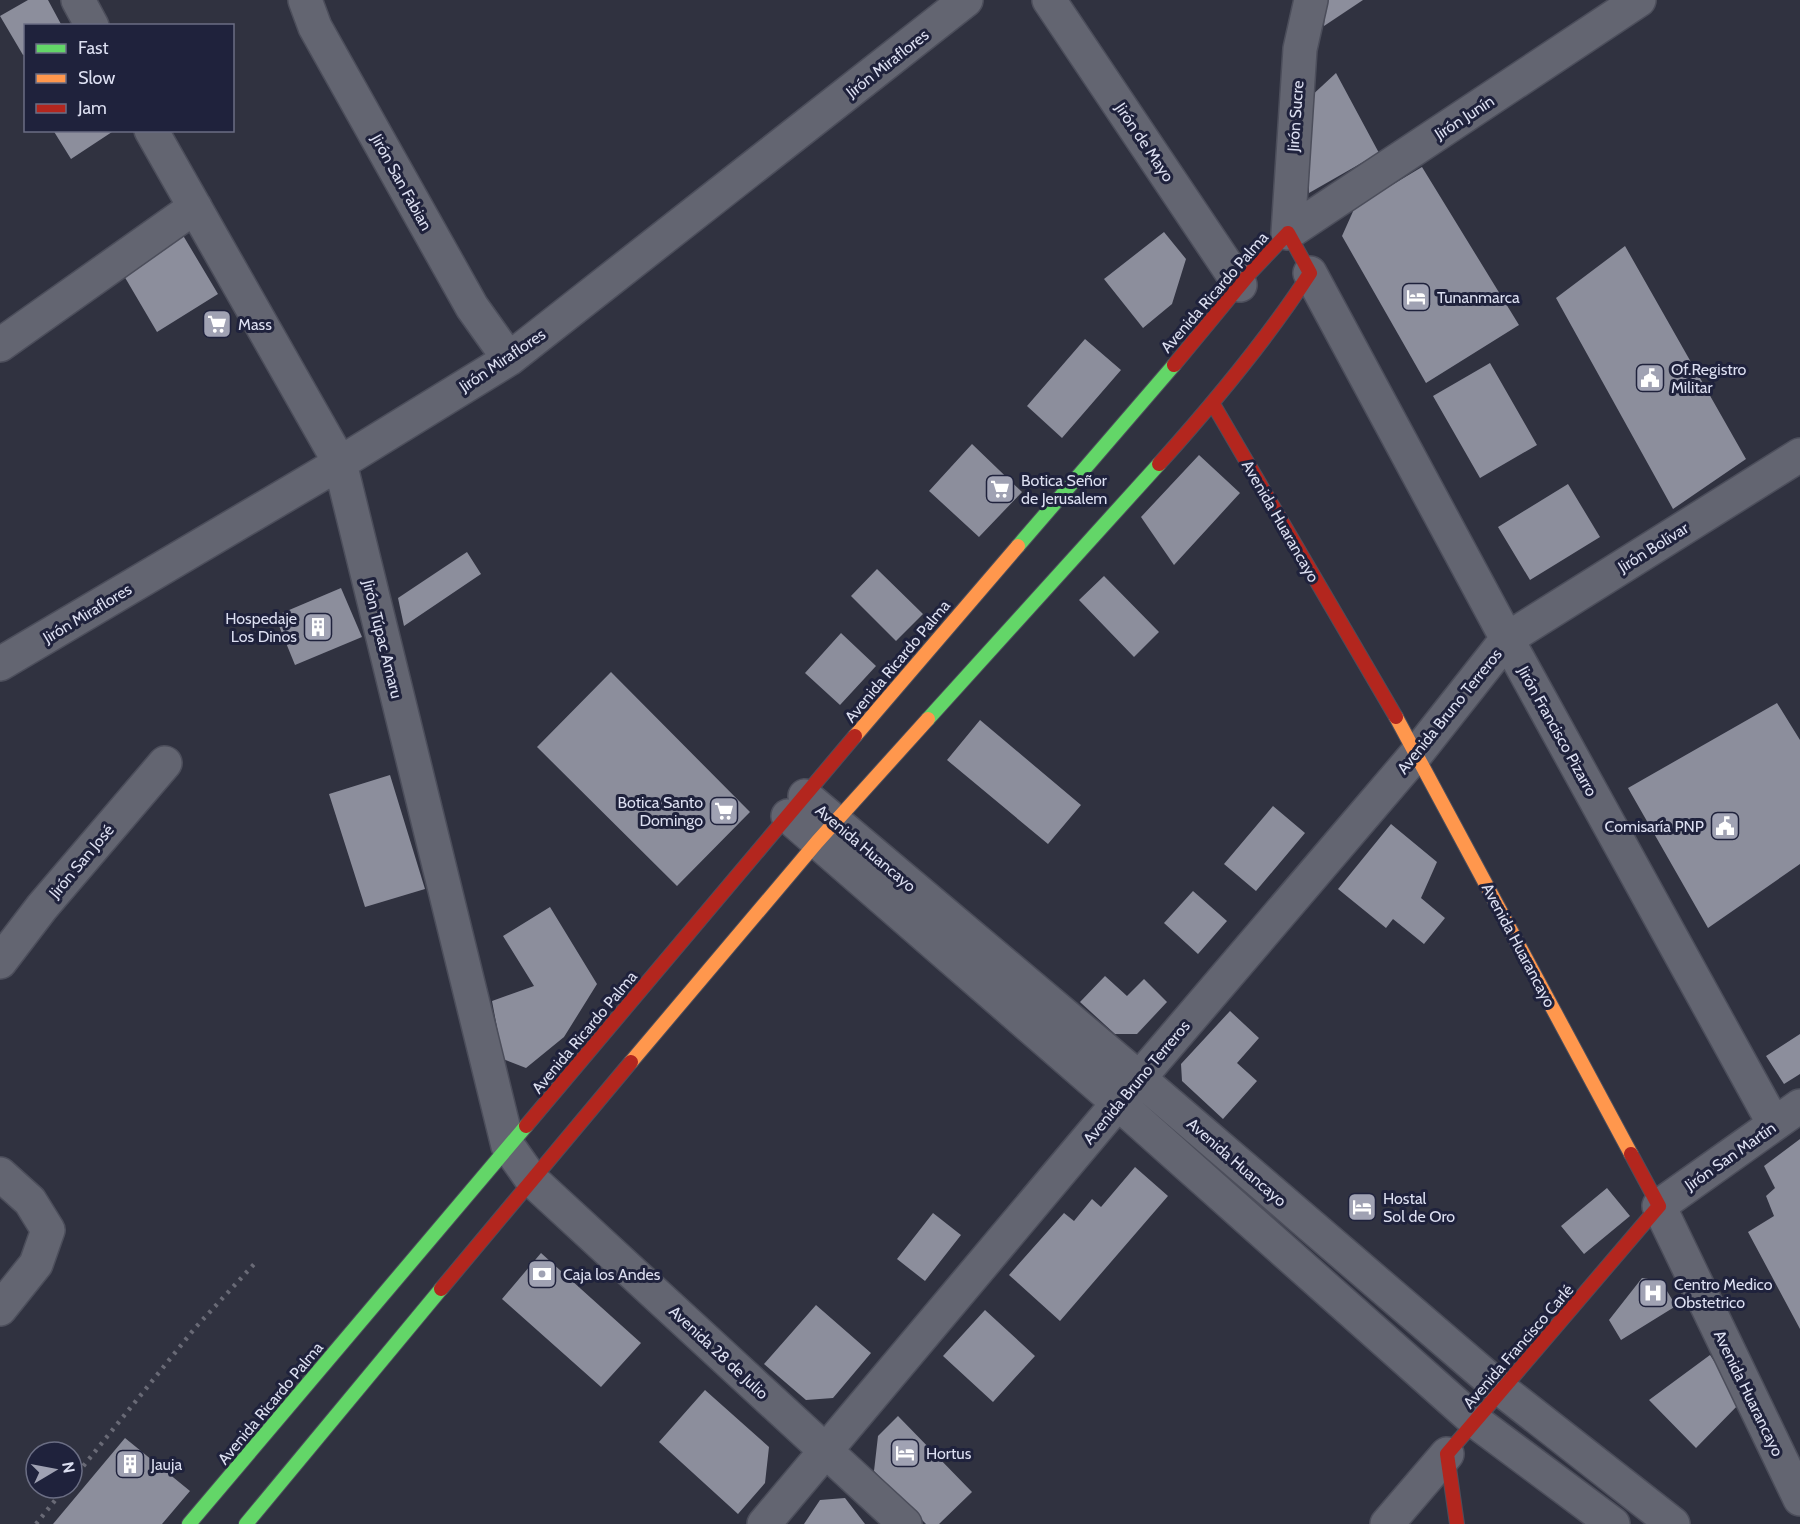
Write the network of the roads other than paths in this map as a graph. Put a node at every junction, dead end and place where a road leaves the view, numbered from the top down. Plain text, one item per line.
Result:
1 (78, 0) edge
2 (305, 0) edge
3 (966, 0) edge
4 (1049, 0) edge
5 (1311, 0) edge
6 (1639, 0) edge
7 (91, 24) edge
8 (153, 132) edge
9 (195, 207) junction
10 (1288, 233) junction
11 (1310, 273) junction
12 (1240, 285) junction
13 (0, 345) edge
14 (509, 359) junction
15 (1213, 404) junction
16 (1800, 455) edge
17 (340, 463) junction
18 (1506, 639) junction
19 (0, 664) edge
20 (1417, 753) junction
21 (165, 763) dead end
22 (796, 806) junction
23 (826, 832) junction
24 (0, 962) edge
25 (1139, 1078) junction
26 (1118, 1102) junction
27 (1787, 1115) edge
28 (508, 1146) junction
29 (0, 1174) edge
30 (532, 1180) junction
31 (1659, 1206) junction
32 (0, 1309) edge
33 (1502, 1390) junction
34 (1475, 1421) junction
35 (826, 1450) junction
36 (1447, 1454) junction
37 (1800, 1498) edge
38 (189, 1524) edge
39 (246, 1524) edge
40 (764, 1524) edge
41 (905, 1524) edge
42 (1387, 1524) edge
43 (1457, 1524) edge
44 (1613, 1524) edge
45 (1673, 1524) edge

1 - 7 street
2 - 14 street, Jirón San Fabian
3 - 14 street, Jirón Miraflores
4 - 12 street, Jirón de Mayo
5 - 10 street, Jirón Sucre
6 - 10 street, Jirón Junín
8 - 9 street, Jirón Túpac Amaru
9 - 13 street
9 - 17 street, Jirón Túpac Amaru
10 - 11 main road, Avenida Ricardo Palma
10 - 12 main road, Avenida Ricardo Palma
11 - 15 main road
11 - 18 street, Jirón Francisco Pizarro
12 - 22 main road, Avenida Ricardo Palma
14 - 17 street, Jirón Miraflores
15 - 20 main road, Avenida Huarancayo
15 - 23 main road
16 - 18 street, Jirón Bolívar
17 - 19 street, Jirón Miraflores
17 - 28 street, Jirón Túpac Amaru
18 - 20 street, Avenida Bruno Terreros
18 - 27 street, Jirón Francisco Pizarro
20 - 25 street, Avenida Bruno Terreros
20 - 31 main road, Avenida Huarancayo
21 - 24 street, Jirón San José
22 - 23 street, Avenida Huancayo
22 - 28 main road, Avenida Ricardo Palma
23 - 25 street, Avenida Huancayo
23 - 26 street, Avenida Huancayo
23 - 30 main road
25 - 26 street, Avenida Bruno Terreros
25 - 33 street, Avenida Huancayo
26 - 34 street, Avenida Huancayo
26 - 35 street, Avenida Bruno Terreros
27 - 31 street, Jirón San Martín
28 - 30 street, Jirón Túpac Amaru
28 - 38 main road, Avenida Ricardo Palma
29 - 32 street
30 - 35 street, Avenida 28 de Julio
30 - 39 main road
31 - 33 main road, Avenida Francisco Carlé
31 - 37 street, Avenida Huarancayo
33 - 34 main road, Avenida Francisco Carlé
33 - 45 street, Avenida Huancayo
34 - 36 main road, Avenida Francisco Carlé
34 - 44 street, Avenida Huancayo
35 - 40 street, Avenida Bruno Terreros
35 - 41 street, Avenida 28 de Julio
36 - 42 street
36 - 43 main road

